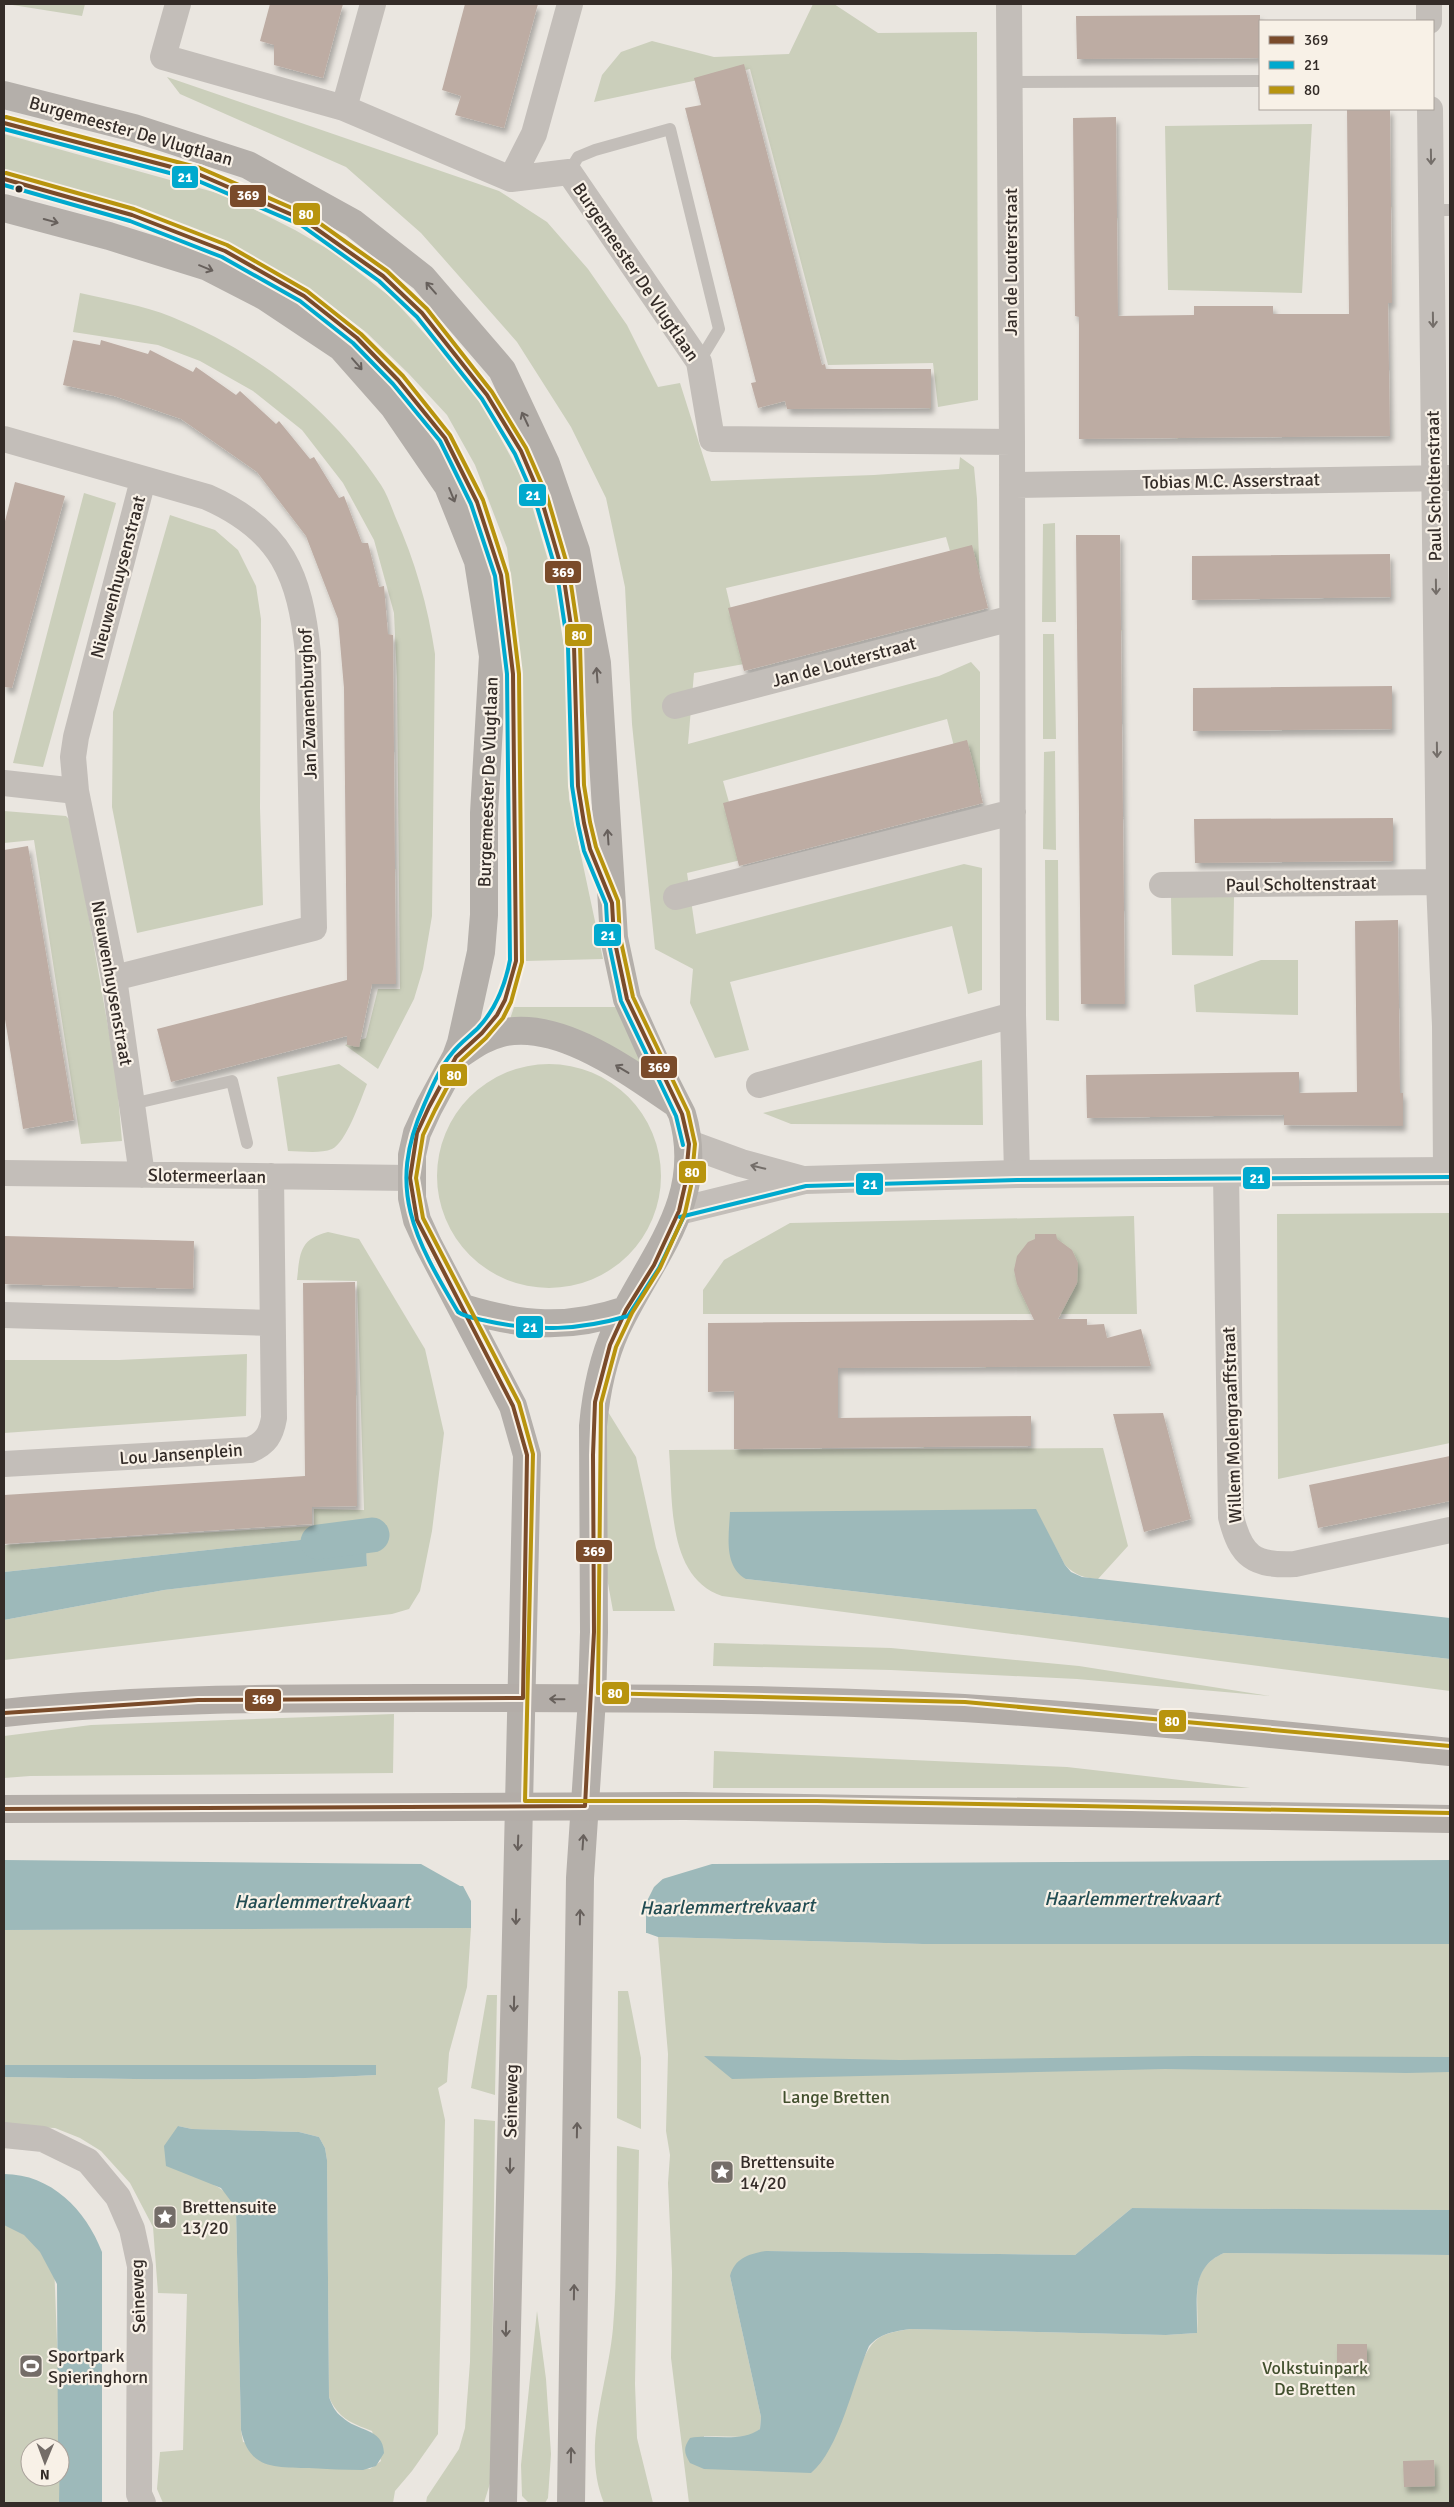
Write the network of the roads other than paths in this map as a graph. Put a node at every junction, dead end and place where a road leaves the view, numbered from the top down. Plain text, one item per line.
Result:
1 (178, 4) edge
2 (373, 4) edge
3 (570, 4) edge
4 (1009, 4) edge
5 (1429, 4) edge
6 (1429, 20) edge
7 (1259, 81) edge
8 (1010, 82) junction
9 (4, 95) edge
10 (344, 108) junction
11 (1430, 110) edge
12 (4, 123) edge
13 (569, 172) junction
14 (511, 178) junction
15 (4, 179) edge
16 (4, 208) edge
17 (1441, 210) edge
18 (699, 362) junction
19 (4, 440) edge
20 (1012, 442) junction
21 (1442, 478) edge
22 (143, 480) junction
23 (1012, 485) junction
24 (1012, 618) junction
25 (675, 706) dead end
26 (4, 783) edge
27 (76, 791) junction
28 (1013, 812) junction
29 (1439, 882) junction
30 (1162, 886) dead end
31 (676, 897) dead end
32 (612, 903) junction
33 (114, 978) junction
34 (1013, 1015) junction
35 (456, 1056) junction
36 (760, 1085) dead end
37 (132, 1104) junction
38 (678, 1105) junction
39 (247, 1143) dead end
40 (689, 1144) junction
41 (5, 1168) edge
42 (1448, 1171) edge
43 (1226, 1173) junction
44 (1017, 1174) junction
45 (142, 1175) junction
46 (271, 1176) junction
47 (410, 1178) junction
48 (805, 1180) junction
49 (678, 1211) junction
50 (463, 1308) junction
51 (626, 1310) junction
52 (4, 1315) edge
53 (272, 1323) junction
54 (4, 1464) edge
55 (1450, 1530) edge
56 (523, 1698) junction
57 (592, 1699) junction
58 (4, 1713) edge
59 (1450, 1752) edge
60 (585, 1806) junction
61 (519, 1807) junction
62 (4, 1809) edge
63 (1450, 1819) edge
64 (4, 2135) edge
65 (143, 2503) edge
66 (503, 2503) edge
67 (571, 2503) edge

1 - 10 street, Burgemeester De Vlugtlaan
2 - 10 street
3 - 14 street
4 - 8 street, Jan de Louterstraat
5 - 6 street
7 - 8 lane
8 - 20 street, Jan de Louterstraat
32 -> 9 main road, Burgemeester De Vlugtlaan
10 - 14 street, Burgemeester De Vlugtlaan
11 -> 17 street, Paul Scholtenstraat
12 - 32 lane, Burgemeester De Vlugtlaan
13 - 14 street, Burgemeester De Vlugtlaan
13 - 18 street, Burgemeester De Vlugtlaan
13 - 18 lane
15 - 35 lane, Burgemeester De Vlugtlaan
16 -> 35 main road, Burgemeester De Vlugtlaan
17 -> 21 street, Paul Scholtenstraat
18 - 20 street, Burgemeester De Vlugtlaan
19 - 22 street, Jan Zwanenburghof
20 - 23 street, Jan de Louterstraat
21 - 23 street, Tobias M.C. Asserstraat
21 -> 29 street, Paul Scholtenstraat
22 - 27 street, Nieuwenhuysenstraat
22 - 33 street, Jan Zwanenburghof
23 - 24 street, Jan de Louterstraat
24 - 25 street, Jan de Louterstraat
24 - 28 street, Jan de Louterstraat
26 - 27 street
27 - 33 street, Nieuwenhuysenstraat
28 - 31 street
28 - 34 street, Jan de Louterstraat
29 - 30 street, Paul Scholtenstraat
29 - 42 street, Paul Scholtenstraat
32 - 38 main road, Burgemeester De Vlugtlaan
33 - 37 street, Nieuwenhuysenstraat
34 - 36 street
34 - 44 street, Jan de Louterstraat
38 -> 35 main road
35 - 47 main road, Burgemeester De Vlugtlaan
37 - 39 lane
37 - 45 street, Nieuwenhuysenstraat
38 - 40 main road, Burgemeester De Vlugtlaan
48 -> 40 street
40 - 49 main road, Burgemeester De Vlugtlaan
41 - 45 street, Slotermeerlaan
42 - 43 street
43 - 44 street
43 - 55 street, Willem Molengraaffstraat
44 - 48 street
45 - 46 street, Slotermeerlaan
46 - 47 street, Slotermeerlaan
46 - 53 street, Lou Jansenplein
47 - 50 main road, Burgemeester De Vlugtlaan
48 - 49 street
49 - 51 main road, Burgemeester De Vlugtlaan
50 - 51 main road
50 - 56 main road, Burgemeester De Vlugtlaan
51 - 57 main road, Burgemeester De Vlugtlaan
52 - 53 street
53 - 54 street, Lou Jansenplein
57 -> 56 main road
56 - 58 main road
56 - 61 main road, Seineweg
57 - 59 main road
57 - 60 main road
60 - 61 main road
60 - 63 main road
67 -> 60 main road
61 - 62 main road
61 -> 66 main road, Seineweg
64 - 65 street, Seineweg

